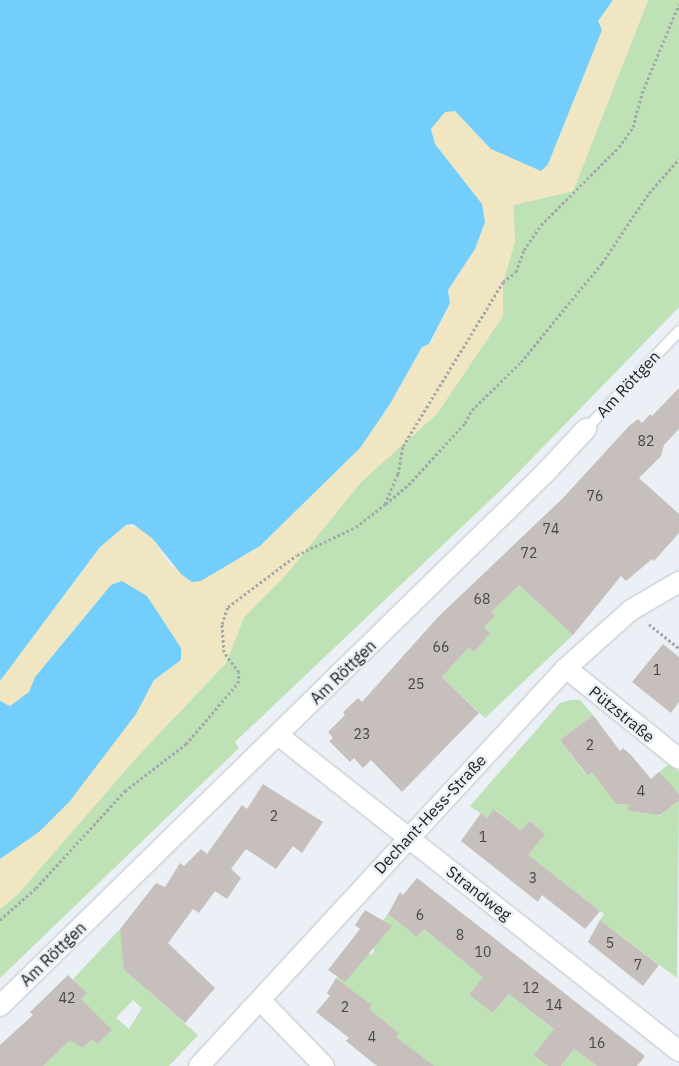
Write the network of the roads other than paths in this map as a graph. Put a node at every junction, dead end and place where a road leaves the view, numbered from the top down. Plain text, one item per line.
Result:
1 (679, 331) edge
2 (586, 429) joint
3 (679, 582) edge
4 (566, 668) junction
5 (278, 735) junction
6 (679, 759) edge
7 (408, 837) junction
8 (260, 1000) junction
9 (0, 1006) edge
10 (679, 1051) edge
11 (199, 1066) edge
12 (324, 1066) edge

1 - 2 lane, Am Röttgen
2 - 5 street, Am Röttgen
3 - 4 street, Dechant-Hess-Straße
4 - 6 street, Pützstraße
4 - 7 street, Dechant-Hess-Straße
5 - 7 street, Strandweg
5 - 9 street, Am Röttgen
7 - 8 street, Dechant-Hess-Straße
7 - 10 street, Strandweg
8 - 11 street, Dechant-Hess-Straße
8 - 12 street

